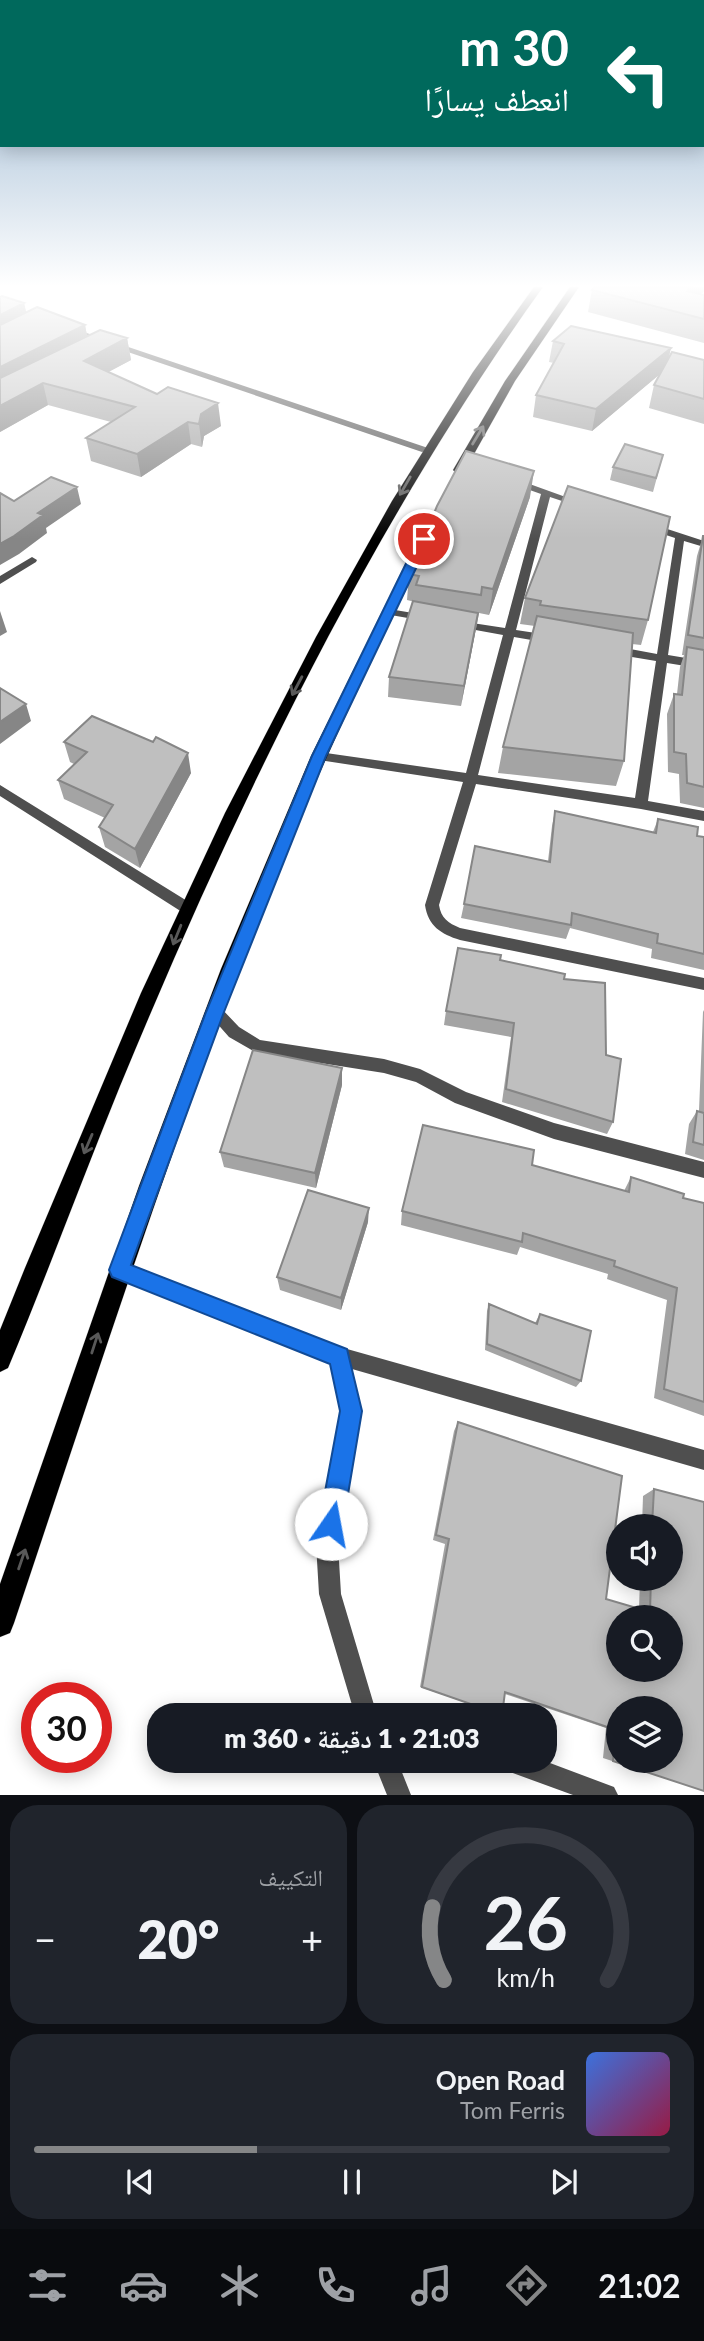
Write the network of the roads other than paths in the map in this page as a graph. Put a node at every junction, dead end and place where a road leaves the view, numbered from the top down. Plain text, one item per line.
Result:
1 (190, 371) edge
2 (475, 371) edge
3 (517, 371) edge
4 (425, 450) junction
5 (498, 476) edge
6 (450, 487) edge
7 (546, 493) junction
8 (440, 505) edge
9 (595, 509) edge
10 (631, 521) edge
11 (680, 537) junction
12 (704, 544) edge
13 (32, 559) dead end
14 (0, 581) edge
15 (388, 612) junction
16 (508, 632) junction
17 (559, 640) edge
18 (597, 647) edge
19 (663, 658) junction
20 (704, 665) edge
21 (319, 756) junction
22 (471, 778) junction
23 (0, 790) edge
24 (641, 804) junction
25 (704, 817) edge
26 (187, 908) junction
27 (704, 984) edge
28 (215, 1012) junction
29 (704, 1170) edge
30 (119, 1270) junction
31 (340, 1356) junction
32 (0, 1360) edge
33 (704, 1461) edge
34 (0, 1623) edge
35 (365, 1703) edge
36 (390, 1773) edge
37 (544, 1773) edge
38 (399, 1795) edge
39 (606, 1795) edge

1 - 4 street
2 - 4 main road
6 -> 3 main road
4 -> 26 main road
5 - 7 street
7 - 9 street
7 - 16 street
8 - 15 main road
10 - 11 street
11 - 12 street
11 - 19 street
13 - 14 street
15 - 16 street
15 - 21 main road
16 - 17 street
16 - 22 street
18 - 19 street
19 - 20 street
19 - 24 street
21 - 22 street
21 - 28 main road
22 - 24 street
22 - 27 street
23 - 26 street
24 - 25 street
26 -> 32 main road
28 - 29 street
28 - 30 main road
30 - 31 street
34 -> 30 main road
31 - 33 street
31 - 35 street
36 - 38 street
37 - 39 street

